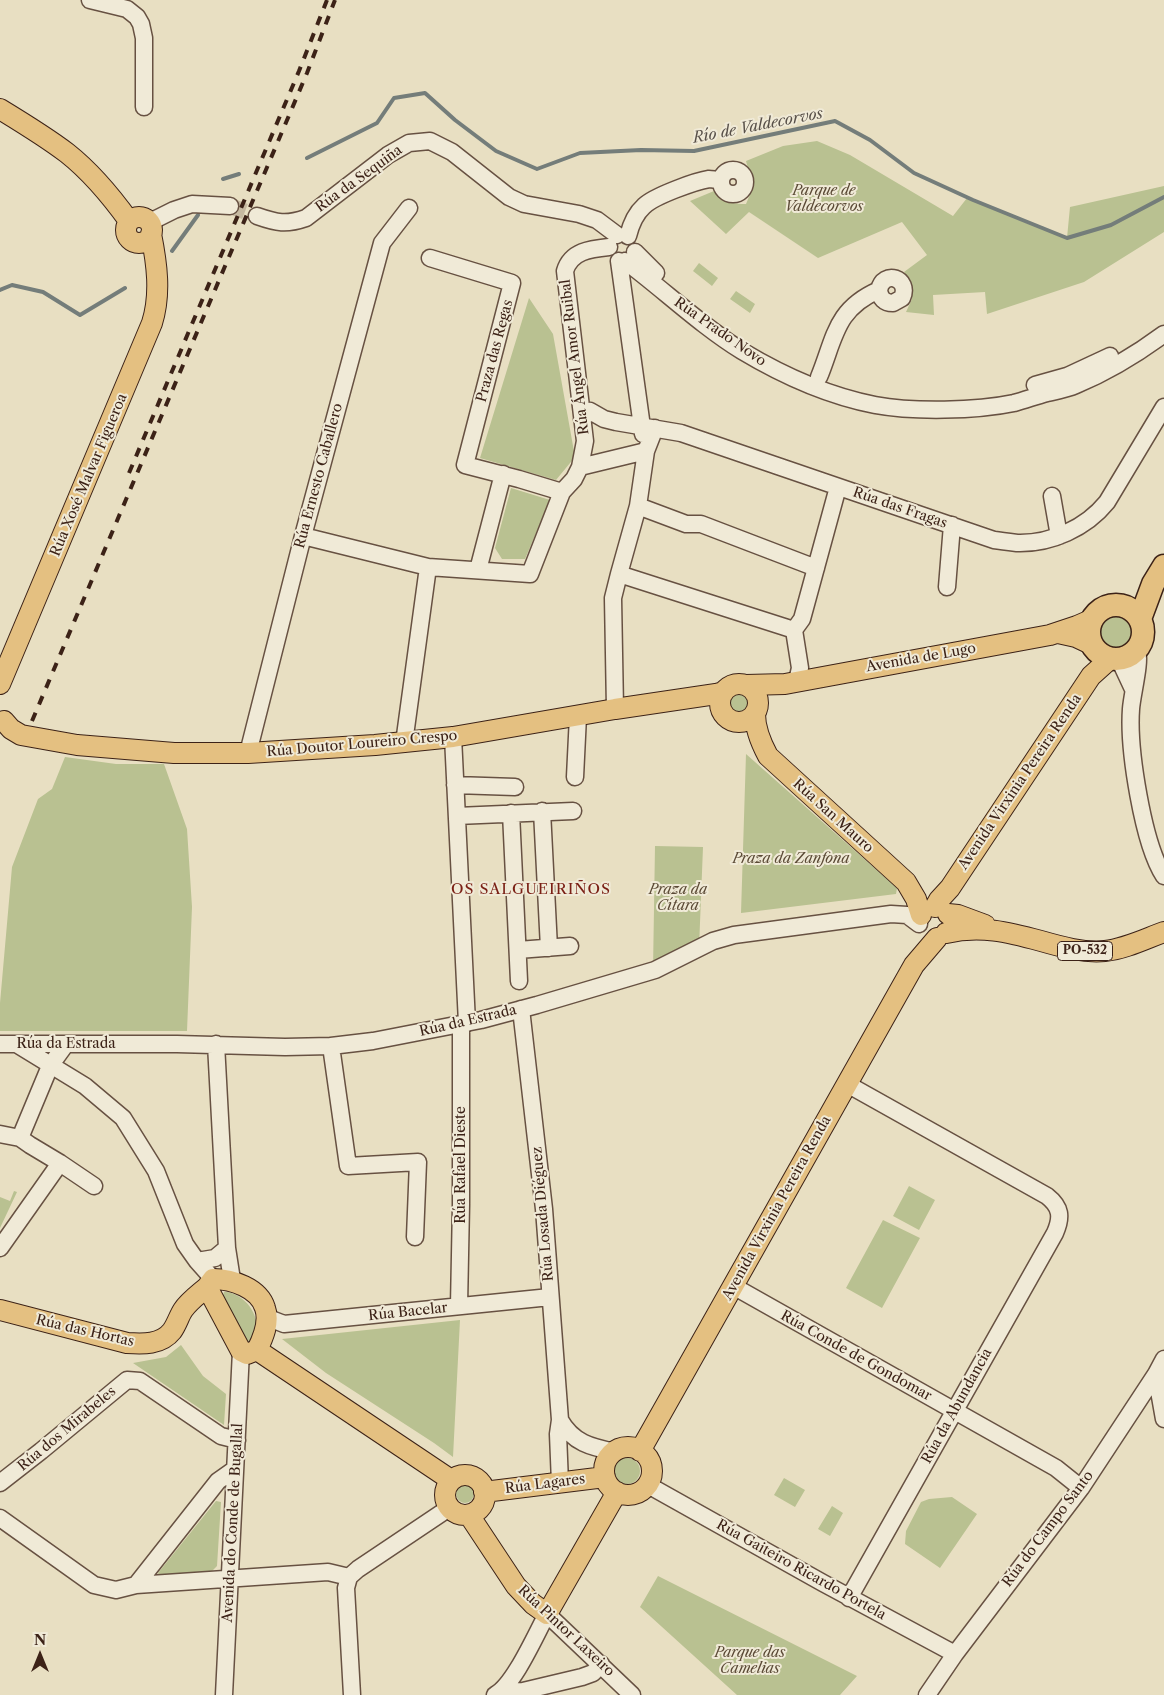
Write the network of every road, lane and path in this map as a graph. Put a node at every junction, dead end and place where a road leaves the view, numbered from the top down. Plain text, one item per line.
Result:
1 (90, 0) edge
2 (144, 107) dead end
3 (0, 109) edge
4 (721, 181) dead end
5 (230, 206) tunnel mouth
6 (408, 208) dead end
7 (257, 216) tunnel mouth
8 (146, 233) junction
9 (618, 240) junction
10 (430, 258) dead end
11 (626, 258) junction
12 (646, 278) junction
13 (879, 290) dead end
14 (627, 318) junction
15 (1164, 321) edge
16 (1164, 334) edge
17 (819, 377) junction
18 (1164, 407) edge
19 (582, 418) junction
20 (648, 426) junction
21 (646, 451) junction
22 (580, 467) junction
23 (503, 474) junction
24 (838, 487) junction
25 (562, 492) junction
26 (1052, 496) dead end
27 (638, 506) junction
28 (952, 525) junction
29 (303, 536) junction
30 (1059, 536) junction
31 (428, 567) junction
32 (816, 568) junction
33 (478, 570) junction
34 (619, 574) junction
35 (1158, 575) edge
36 (947, 587) dead end
37 (1132, 613) junction
38 (1093, 618) junction
39 (794, 630) junction
40 (1058, 633) junction
41 (1111, 652) junction
42 (791, 682) junction
43 (0, 684) edge
44 (746, 685) junction
45 (723, 692) junction
46 (615, 709) junction
47 (750, 712) junction
48 (1, 716) edge
49 (578, 716) junction
50 (453, 737) junction
51 (404, 742) junction
52 (248, 753) junction
53 (575, 777) dead end
54 (455, 785) junction
55 (516, 787) dead end
56 (542, 811) junction
57 (573, 811) dead end
58 (511, 813) junction
59 (457, 816) junction
60 (1164, 876) edge
61 (934, 920) junction
62 (1164, 932) edge
63 (570, 946) dead end
64 (549, 948) junction
65 (518, 950) junction
66 (519, 981) dead end
67 (521, 1009) junction
68 (464, 1024) junction
69 (0, 1044) edge
70 (66, 1044) junction
71 (216, 1044) junction
72 (18, 1045) junction
73 (331, 1046) junction
74 (50, 1066) junction
75 (847, 1084) junction
76 (0, 1134) edge
77 (20, 1138) junction
78 (60, 1163) junction
79 (94, 1186) dead end
80 (415, 1237) dead end
81 (0, 1248) edge
82 (227, 1248) junction
83 (197, 1261) junction
84 (217, 1281) junction
85 (733, 1286) junction
86 (550, 1297) junction
87 (459, 1306) junction
88 (0, 1310) edge
89 (266, 1317) junction
90 (249, 1351) junction
91 (1164, 1359) edge
92 (1156, 1374) junction
93 (954, 1411) junction
94 (1164, 1419) edge
95 (560, 1420) junction
96 (237, 1440) junction
97 (640, 1451) junction
98 (615, 1452) junction
99 (236, 1469) junction
100 (451, 1480) junction
101 (0, 1483) edge
102 (560, 1483) junction
103 (611, 1485) junction
104 (648, 1485) junction
105 (1081, 1488) junction
106 (484, 1492) junction
107 (449, 1508) junction
108 (469, 1515) junction
109 (0, 1518) edge
110 (229, 1578) junction
111 (349, 1578) junction
112 (136, 1585) junction
113 (849, 1598) junction
114 (547, 1614) junction
115 (955, 1654) junction
116 (601, 1664) junction
117 (497, 1694) edge
118 (224, 1695) edge
119 (352, 1695) edge
120 (632, 1695) edge
121 (927, 1695) edge

1 - 2 street
3 - 8 main road
4 - 9 street
5 - 8 street
6 - 29 street, Rúa Ernesto Caballero
7 - 9 street, Rúa da Sequiña
8 - 43 main road, Rúa Xosé Malvar Figueroa
9 - 11 street
9 - 11 street
9 - 19 street, Rúa Ángel Amor Ruibal
10 - 23 street, Praza das Regas
11 - 12 street, Rúa Prado Novo
11 - 14 street
11 - 17 street, Rúa Prado Novo
12 - 14 street
12 - 16 street, Rúa Prado Novo
13 - 17 street
14 - 20 street
15 - 17 street, Rúa Prado Novo
18 - 30 street, Rúa das Fragas
19 - 20 street, Rúa das Fragas
19 - 22 street, Rúa Ángel Amor Ruibal
20 - 21 street
20 - 24 street, Rúa das Fragas
21 - 22 street
21 - 27 street
22 - 25 street, Rúa Ángel Amor Ruibal
23 - 25 street, Praza das Regas
23 - 33 street
24 - 28 street, Rúa das Fragas
24 - 32 street
25 - 33 street, Rúa Ángel Amor Ruibal
26 - 30 street
27 - 32 street
27 - 34 street
28 - 30 street, Rúa das Fragas
28 - 36 street
29 - 31 street
29 - 52 street, Rúa Ernesto Caballero
31 - 33 street
31 - 51 street
32 - 39 street
34 - 39 street
34 - 46 street
35 - 37 highway
37 - 38 highway
37 - 41 highway
38 - 40 main road, Avenida de Lugo
38 - 41 highway
39 - 42 street
40 - 41 main road, Avenida de Lugo
40 - 42 main road, Avenida de Lugo
41 - 60 street
41 - 61 main road, Avenida Virxinia Pereira Renda
42 - 44 main road, Avenida de Lugo
42 - 47 main road, Avenida de Lugo
44 - 45 main road
44 - 47 main road
45 - 46 main road, Rúa Doutor Loureiro Crespo
45 - 47 main road
46 - 49 main road, Rúa Doutor Loureiro Crespo
47 - 61 main road, Rúa San Mauro
48 - 52 main road, Rúa Doutor Loureiro Crespo
49 - 50 main road, Rúa Doutor Loureiro Crespo
49 - 53 street
50 - 51 main road, Rúa Doutor Loureiro Crespo
50 - 54 street, Rúa Rafael Dieste
51 - 52 main road, Rúa Doutor Loureiro Crespo
54 - 55 street
54 - 59 street, Rúa Rafael Dieste
56 - 57 street
56 - 58 street
56 - 64 street
58 - 59 street
58 - 65 street
59 - 68 street, Rúa Rafael Dieste
61 - 62 main road, PO-532
61 - 67 street, Rúa da Estrada
61 - 75 main road, Avenida Virxinia Pereira Renda
63 - 64 street
64 - 65 street
65 - 66 street
67 - 68 street, Rúa da Estrada
67 - 86 street, Rúa Losada Diéguez
68 - 73 street, Rúa da Estrada
68 - 87 street, Rúa Rafael Dieste
69 - 72 street, Rúa da Estrada
70 - 71 street, Rúa da Estrada
70 - 72 street, Rúa da Estrada
70 - 74 street
71 - 73 street, Rúa da Estrada
71 - 82 street
72 - 74 street
73 - 80 street
74 - 77 street
74 - 83 street
75 - 85 main road, Avenida Virxinia Pereira Renda
75 - 93 street, Rúa da Abundancia
76 - 77 street
77 - 78 street
78 - 79 street
78 - 81 street
82 - 83 street
82 - 84 street
83 - 84 street
84 - 88 main road, Rúa das Hortas
84 - 89 main road
84 - 90 main road
85 - 93 street, Rúa Conde de Gondomar
85 - 97 main road, Avenida Virxinia Pereira Renda
86 - 87 street, Rúa Bacelar
86 - 95 street, Rúa Losada Diéguez
87 - 89 street, Rúa Bacelar
89 - 90 main road
90 - 96 street, Avenida do Conde de Bugallal
90 - 100 main road
91 - 92 street, Rúa do Campo Santo
92 - 94 street
92 - 105 street, Rúa do Campo Santo
93 - 105 street, Rúa Conde de Gondomar
93 - 113 street, Rúa da Abundancia
95 - 98 street
95 - 102 street, Rúa Losada Diéguez
96 - 99 street, Avenida do Conde de Bugallal
96 - 101 street, Rúa dos Mirabeles
97 - 98 main road
97 - 104 main road
98 - 103 main road
99 - 110 street, Avenida do Conde de Bugallal
99 - 112 street
100 - 106 main road
100 - 107 main road
102 - 103 main road, Rúa Lagares
102 - 106 main road, Rúa Lagares
103 - 104 main road
103 - 114 main road
104 - 113 street, Rúa Gaiteiro Ricardo Portela
105 - 115 street, Rúa do Campo Santo
106 - 108 main road
107 - 108 main road
107 - 111 street
108 - 114 main road, Rúa Pintor Laxeiro
109 - 112 street
110 - 111 street
110 - 112 street
110 - 118 street, Avenida do Conde de Bugallal
111 - 119 street
113 - 115 street, Rúa Gaiteiro Ricardo Portela
114 - 116 street, Rúa Pintor Laxeiro
114 - 117 street
115 - 121 street, Rúa do Campo Santo
116 - 117 street
116 - 120 street, Rúa Pintor Laxeiro

